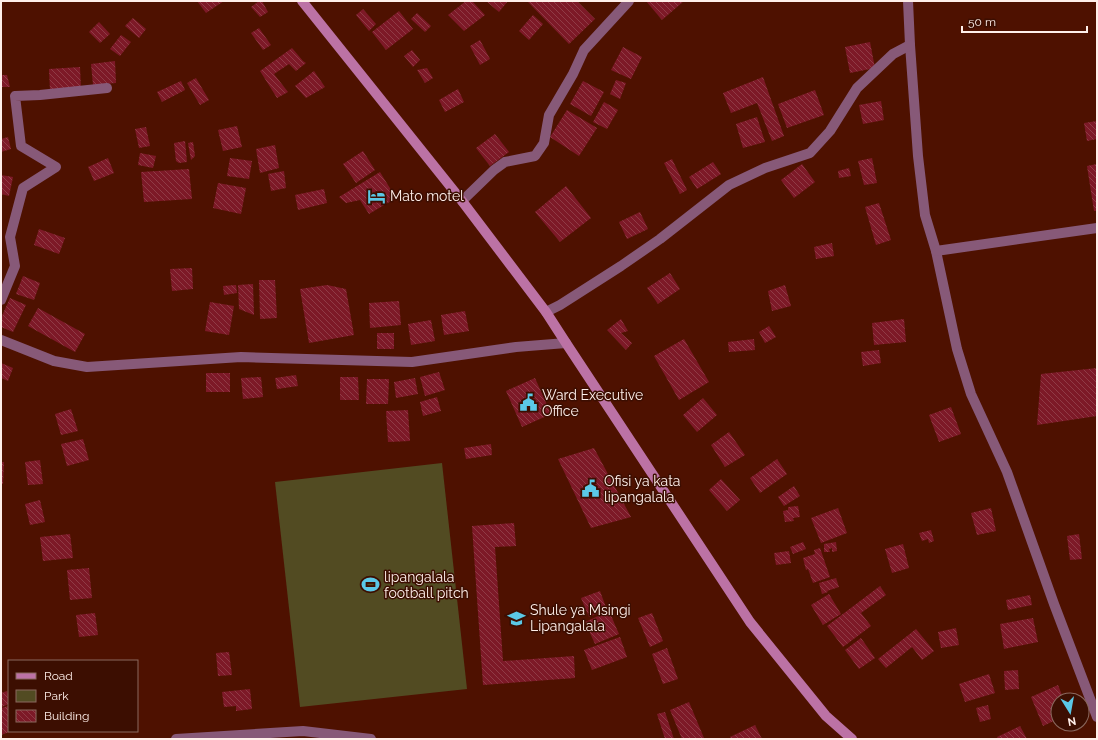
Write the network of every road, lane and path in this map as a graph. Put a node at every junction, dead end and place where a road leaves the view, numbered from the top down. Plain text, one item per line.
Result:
1 (302, 1) edge
2 (629, 1) edge
3 (908, 1) edge
4 (910, 45) junction
5 (107, 88) dead end
6 (462, 201) junction
7 (1097, 228) edge
8 (936, 251) junction
9 (1, 300) edge
10 (546, 312) junction
11 (1, 340) edge
12 (566, 343) junction
13 (1097, 716) edge
14 (176, 739) edge
15 (371, 739) edge
16 (852, 739) edge

1 - 6 main road
2 - 6 street
3 - 4 street
4 - 8 street
4 - 10 street
5 - 9 street
6 - 10 main road
7 - 8 street
8 - 13 street
10 - 12 main road
11 - 12 street
12 - 16 main road
14 - 15 street

